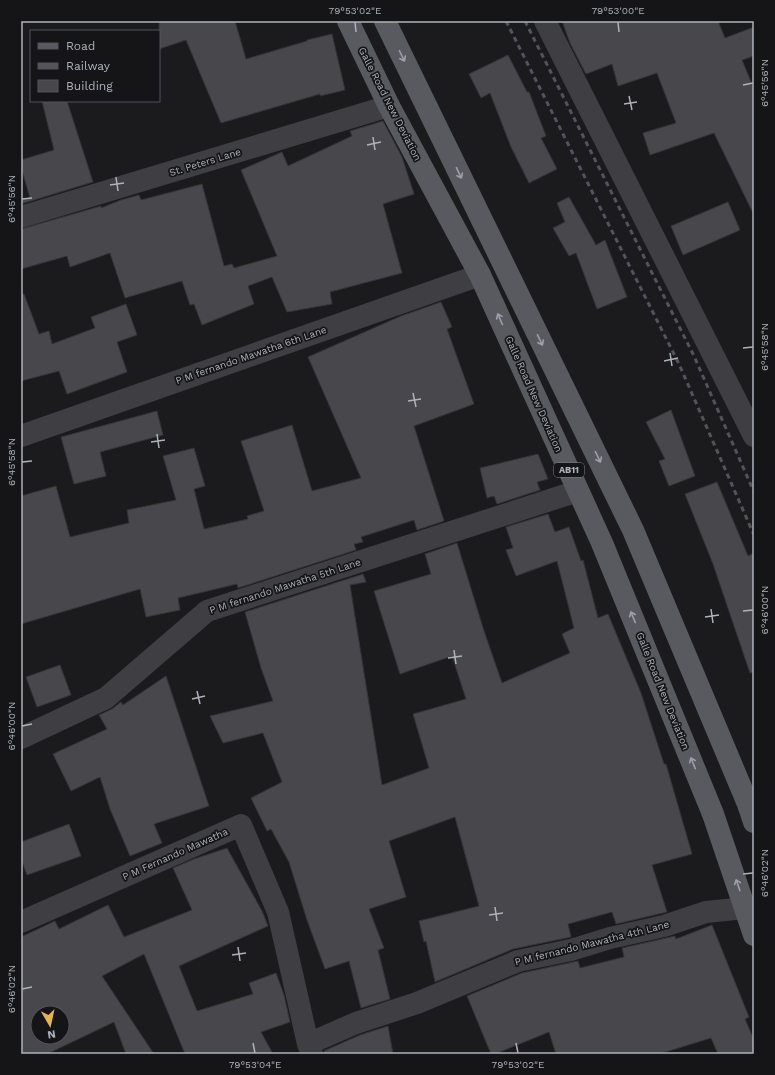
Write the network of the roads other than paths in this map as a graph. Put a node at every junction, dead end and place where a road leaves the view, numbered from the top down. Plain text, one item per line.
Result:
1 (348, 21) edge
2 (385, 21) edge
3 (545, 21) edge
4 (389, 106) junction
5 (21, 217) edge
6 (480, 275) junction
7 (21, 436) edge
8 (754, 436) edge
9 (578, 491) junction
10 (21, 738) edge
11 (754, 822) edge
12 (745, 908) junction
13 (21, 922) edge
14 (754, 935) edge
15 (310, 1049) edge

1 - 4 main road, Galle Road New Deviation / AB11
2 -> 11 main road, AB11
3 - 8 street
4 - 5 street, St. Peters Lane
4 - 6 main road, Galle Road New Deviation / AB11
6 - 7 street, P M fernando Mawatha 6th Lane
9 -> 6 main road, Galle Road New Deviation / AB11
9 - 10 street, P M fernando Mawatha 5th Lane
12 -> 9 main road, Galle Road New Deviation / AB11
12 - 14 main road, Galle Road New Deviation / AB11
12 - 15 street, P M fernando Mawatha 4th Lane
13 - 15 street, P M Fernando Mawatha

